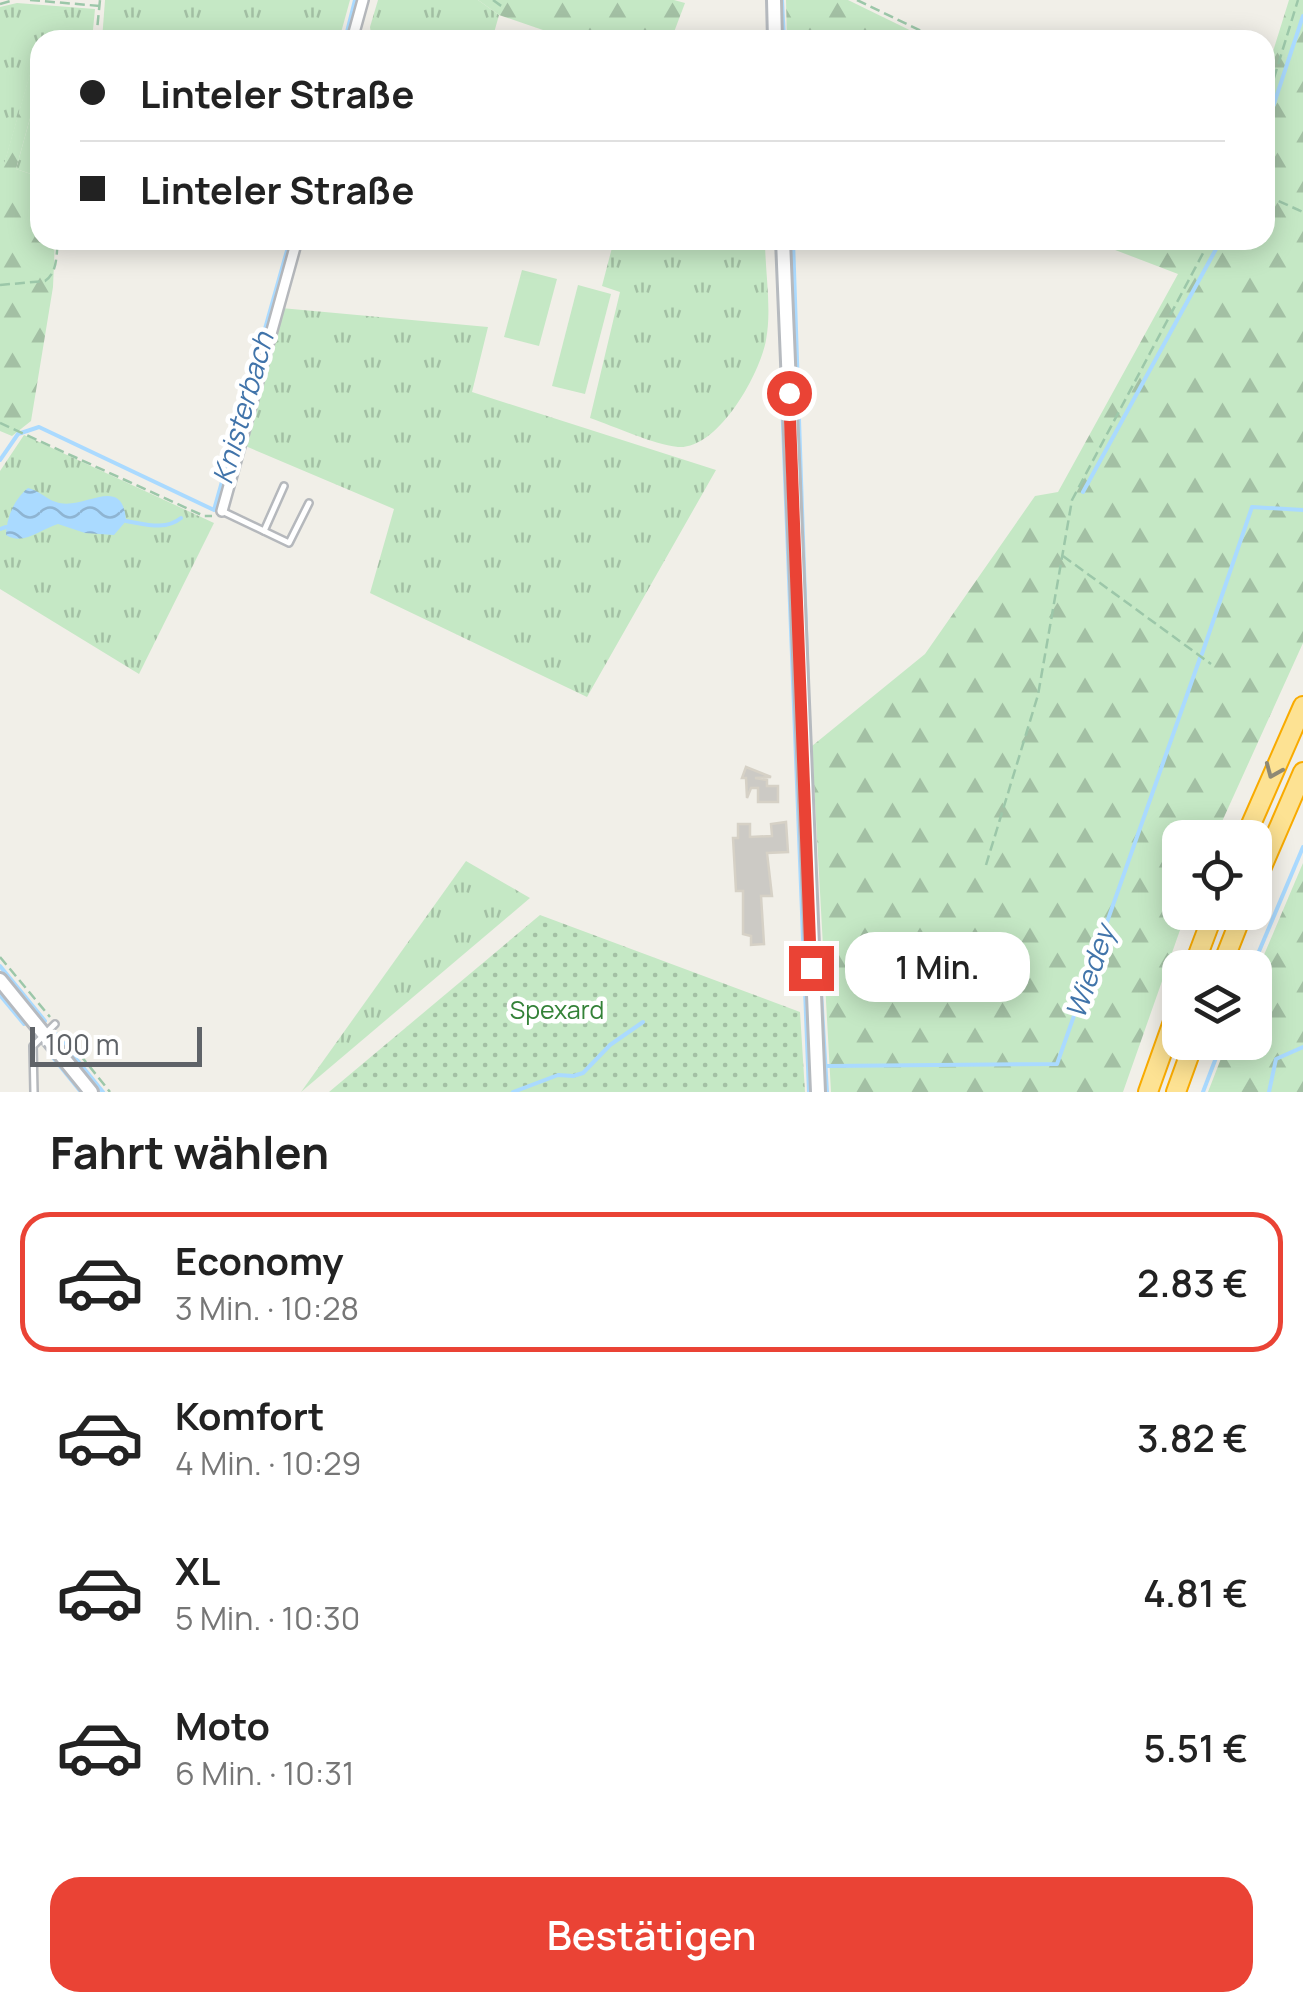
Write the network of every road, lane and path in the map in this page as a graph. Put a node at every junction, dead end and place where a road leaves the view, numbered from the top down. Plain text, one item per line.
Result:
1 (14, 0) edge
2 (30, 0) edge
3 (363, 0) edge
4 (493, 0) edge
5 (774, 0) edge
6 (857, 0) edge
7 (1298, 0) edge
8 (100, 3) edge
9 (0, 4) edge
10 (504, 8) dead end
11 (97, 30) edge
12 (355, 30) edge
13 (776, 30) edge
14 (919, 30) edge
15 (1275, 75) edge
16 (1275, 199) edge
17 (1303, 212) edge
18 (57, 250) edge
19 (293, 250) edge
20 (783, 250) edge
21 (1205, 250) edge
22 (0, 285) edge
23 (0, 422) edge
24 (284, 486) dead end
25 (309, 503) dead end
26 (222, 511) junction
27 (264, 531) junction
28 (1062, 555) junction
29 (1211, 664) dead end
30 (1303, 706) edge
31 (1303, 772) edge
32 (1253, 820) edge
33 (1272, 844) edge
34 (986, 866) dead end
35 (0, 980) edge
36 (56, 1024) dead end
37 (44, 1034) junction
38 (1162, 1053) edge
39 (1188, 1060) edge
40 (34, 1092) edge
41 (91, 1092) edge
42 (818, 1092) edge
43 (1148, 1092) edge
44 (1176, 1092) edge

1 - 9 path
2 - 8 path
3 - 12 street
4 - 10 path
5 - 13 street
6 - 14 path
7 - 15 path
8 - 11 path
16 - 17 path
18 - 22 path
19 - 26 street
20 - 42 street
21 - 28 path
23 - 26 path
24 - 27 lane
25 - 27 lane
26 - 27 lane
28 - 29 path
28 - 34 path
30 -> 32 highway
31 - 33 highway
35 - 37 street
36 - 37 lane
37 - 40 lane
37 - 41 street
38 - 43 highway
39 - 44 highway

